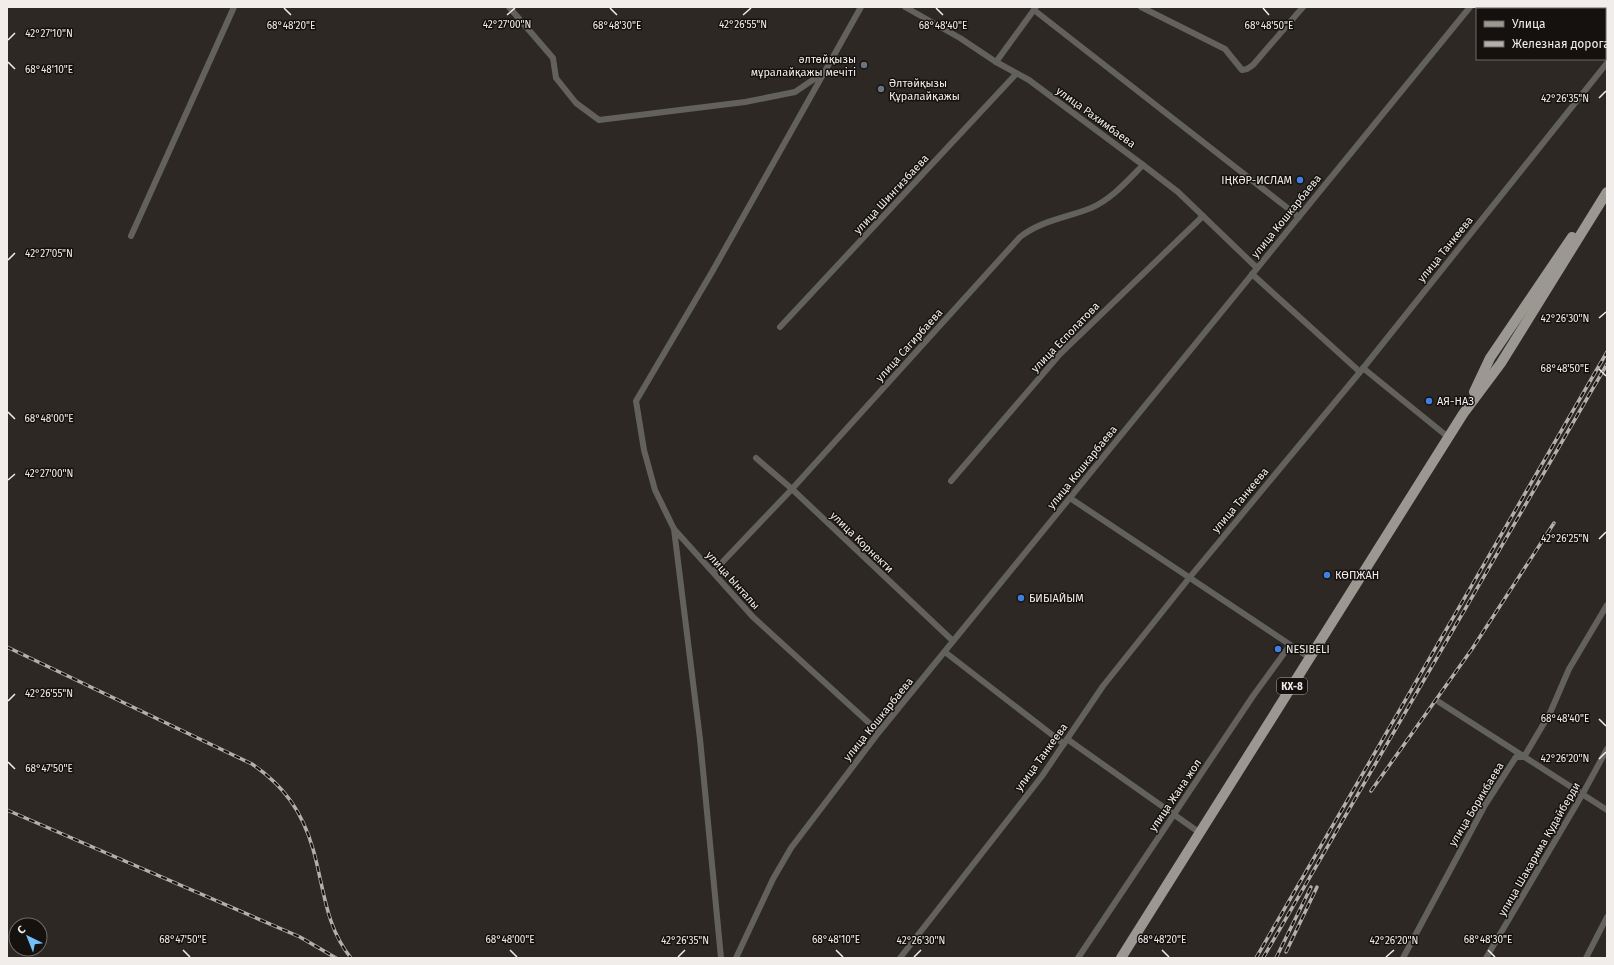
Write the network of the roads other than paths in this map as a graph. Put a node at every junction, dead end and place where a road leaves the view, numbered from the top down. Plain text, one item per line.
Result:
1 (234, 7) edge
2 (510, 7) edge
3 (861, 7) edge
4 (905, 7) edge
5 (1141, 7) edge
6 (1303, 7) edge
7 (1470, 7) edge
8 (1035, 8) edge
9 (996, 62) junction
10 (1607, 64) edge
11 (822, 74) junction
12 (1016, 74) junction
13 (1143, 164) junction
14 (1607, 192) edge
15 (1600, 203) junction
16 (1203, 216) junction
17 (1299, 217) junction
18 (131, 236) dead end
19 (1257, 268) junction
20 (1252, 274) junction
21 (780, 327) dead end
22 (1490, 358) junction
23 (1501, 363) junction
24 (1361, 370) junction
25 (1462, 414) junction
26 (1448, 437) junction
27 (756, 458) dead end
28 (950, 481) dead end
29 (792, 489) junction
30 (1070, 498) junction
31 (674, 529) junction
32 (713, 572) junction
33 (1190, 577) junction
34 (1607, 605) edge
35 (953, 641) junction
36 (1290, 645) junction
37 (946, 652) junction
38 (1310, 658) junction
39 (1439, 702) dead end
40 (878, 732) junction
41 (1066, 741) junction
42 (1607, 749) edge
43 (1524, 757) junction
44 (1582, 795) junction
45 (1607, 810) edge
46 (1175, 815) junction
47 (1200, 833) junction
48 (1607, 917) edge
49 (721, 958) edge
50 (736, 958) edge
51 (900, 958) edge
52 (1078, 958) edge
53 (1121, 958) edge
54 (1403, 958) edge
55 (1486, 958) edge
56 (1586, 958) edge

1 - 18 street
2 - 11 street
3 - 11 street
4 - 9 street, улица Рахимбаева
5 - 6 street
7 - 17 street, улица Кошкарбаева
8 - 9 street
8 - 17 street
9 - 12 street, улица Рахимбаева
10 - 24 street, улица Танкеева
11 - 31 street, улица Ынталы
12 - 13 street, улица Рахимбаева
12 - 21 street, улица Шингизбаева
13 - 16 street, улица Рахимбаева
13 - 29 street, улица Сагирбаева
14 - 15 main road, КХ-8
15 - 22 main road, КХ-8
15 - 23 main road, КХ-8
16 - 19 street, улица Рахимбаева
16 - 28 street, улица Есполатова
17 - 19 street, улица Кошкарбаева
19 - 20 street, улица Кошкарбаева
20 - 24 street
20 - 30 street, улица Кошкарбаева
22 - 23 main road
22 - 25 main road, КХ-8
23 - 25 main road, КХ-8
24 - 26 street
24 - 33 street, улица Танкеева
25 - 26 main road, КХ-8
26 - 38 main road, КХ-8
27 - 29 street, улица Корнекти
29 - 32 street, улица Сагирбаева
29 - 35 street, улица Корнекти
30 - 33 street
30 - 35 street, улица Кошкарбаева
31 - 32 street, улица Ынталы
31 - 49 street
32 - 40 street, улица Ынталы
33 - 36 street
33 - 41 street, улица Танкеева
34 - 43 street, улица Борикбаева
35 - 37 street, улица Кошкарбаева
36 - 38 street
36 - 46 street, улица Жана жол
37 - 40 street, улица Кошкарбаева
37 - 41 street
38 - 47 main road, КХ-8
39 - 43 street
40 - 50 street, улица Кошкарбаева
41 - 46 street
41 - 51 street, улица Танкеева
42 - 44 street, улица Шакарима Кудайберди
43 - 44 street
43 - 54 street, улица Борикбаева
44 - 45 street
44 - 55 street, улица Шакарима Кудайберди
46 - 47 street
46 - 52 street, улица Жана жол
47 - 53 main road, КХ-8
48 - 56 street

